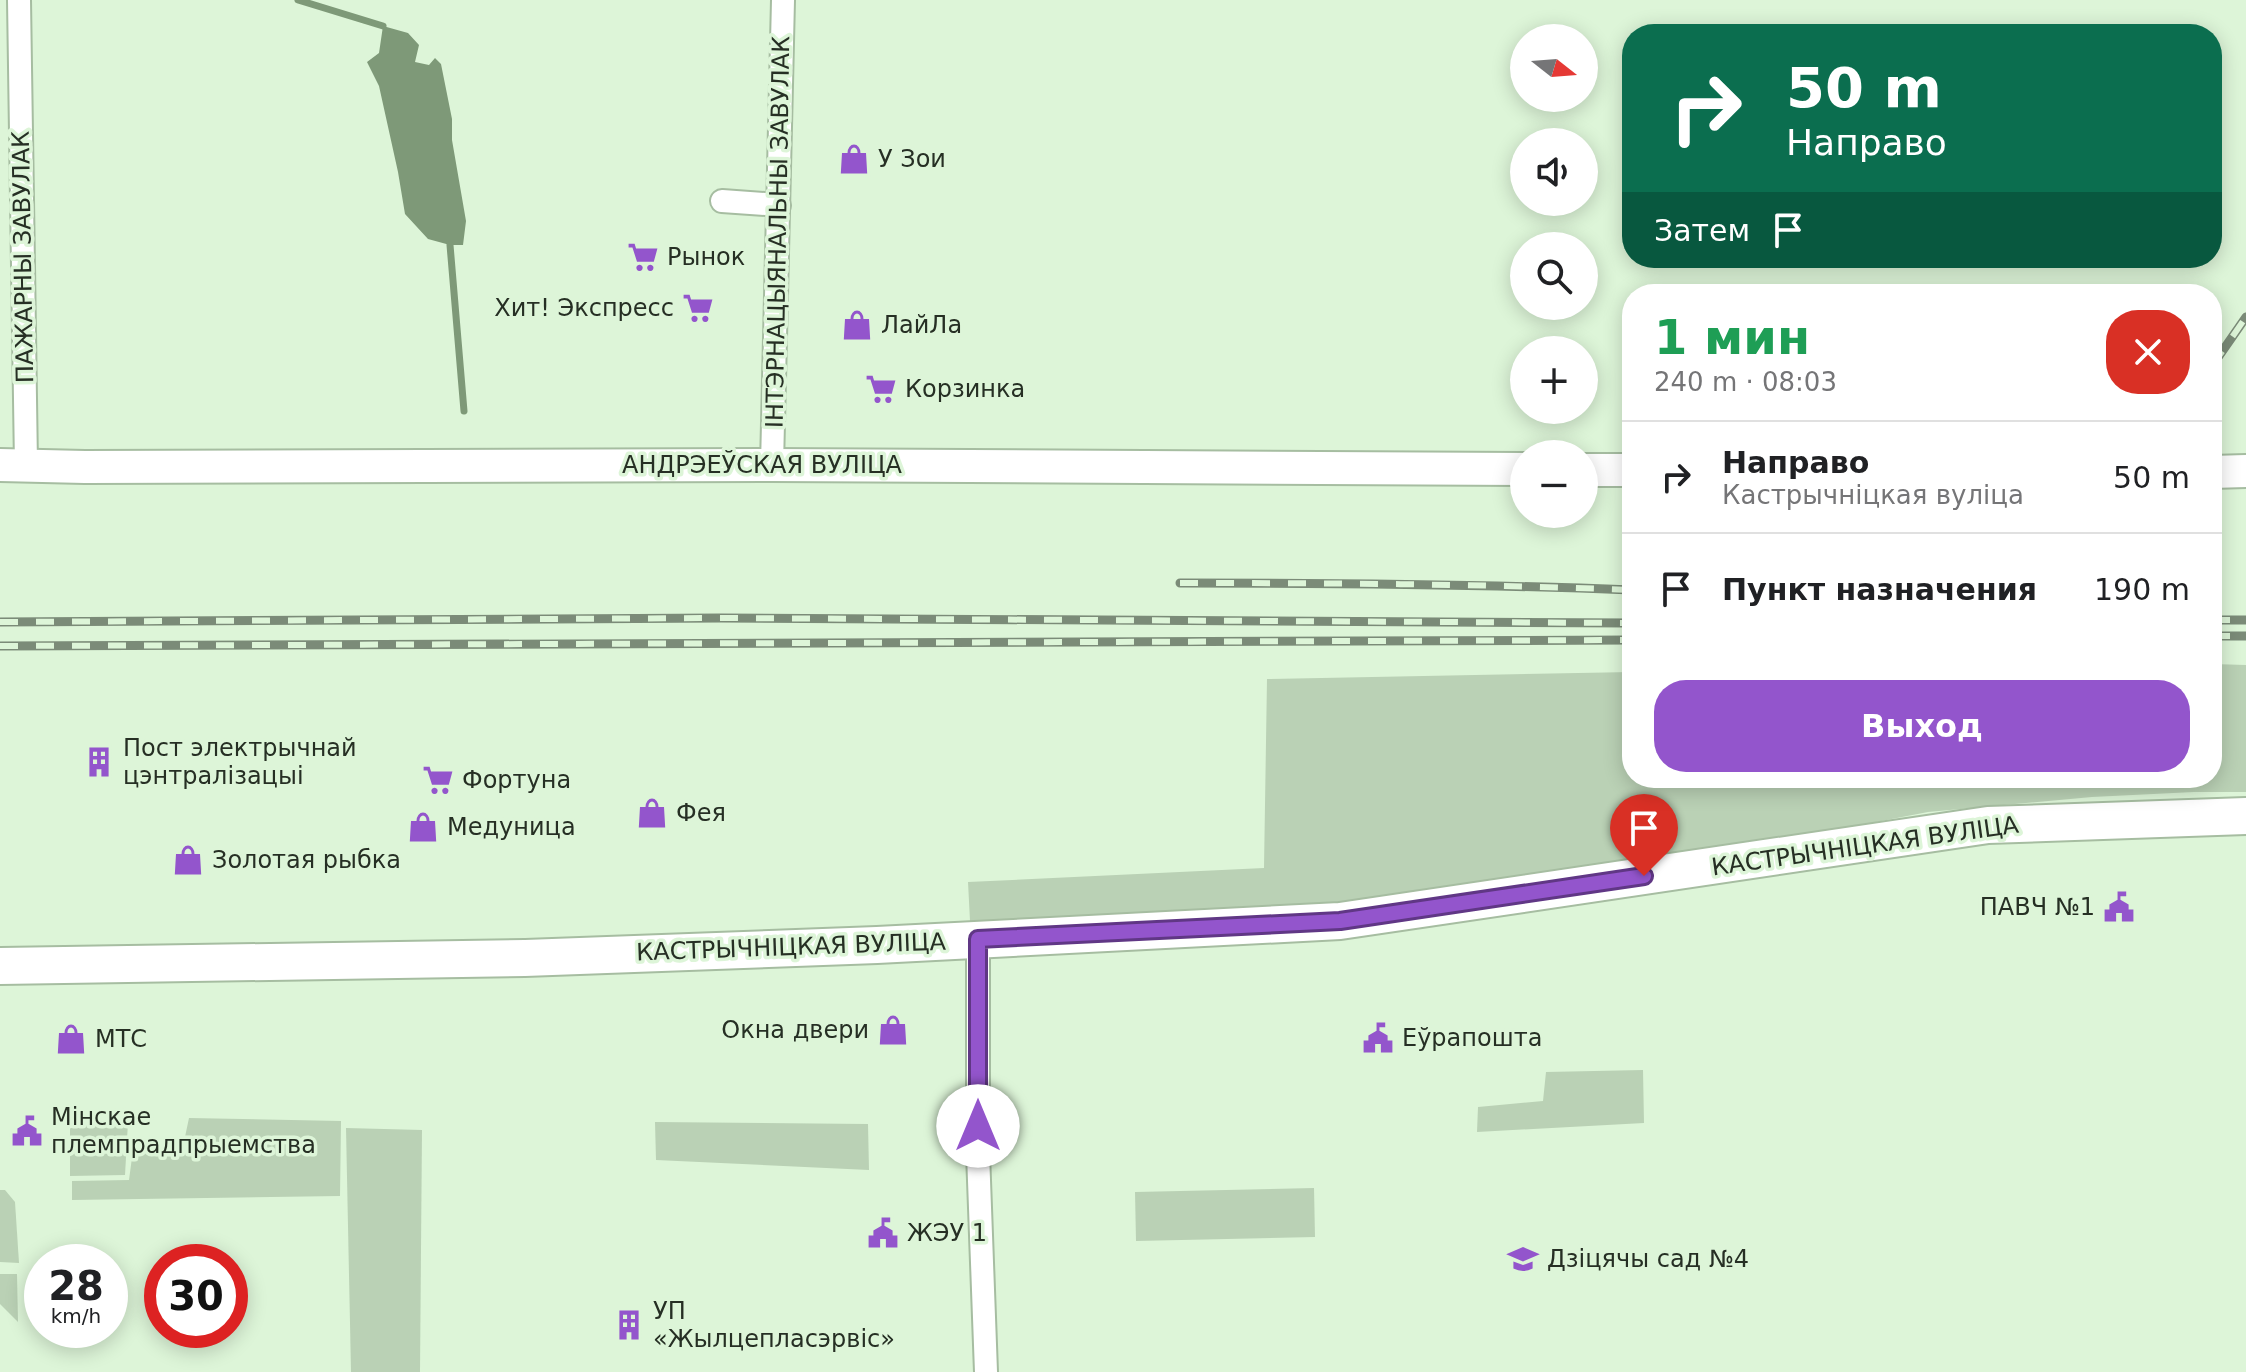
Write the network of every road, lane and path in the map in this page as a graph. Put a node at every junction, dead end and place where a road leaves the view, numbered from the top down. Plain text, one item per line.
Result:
1 (19, 0) edge
2 (783, 0) edge
3 (722, 201) dead end
4 (779, 205) junction
5 (13, 465) edge
6 (772, 465) junction
7 (1510, 469) edge
8 (1598, 470) edge
9 (1622, 470) edge
10 (2246, 471) edge
11 (2222, 472) edge
12 (2246, 816) edge
13 (978, 939) junction
14 (0, 966) edge
15 (986, 1372) edge

1 - 5 street, ПАЖАРНЫ ЗАВУЛАК
2 - 4 street, ІНТЭРНАЦЫЯНАЛЬНЫ ЗАВУЛАК
3 - 4 street
4 - 6 street, ІНТЭРНАЦЫЯНАЛЬНЫ ЗАВУЛАК
5 - 6 main road, АНДРЭЕЎСКАЯ ВУЛІЦА
6 - 7 main road, АНДРЭЕЎСКАЯ ВУЛІЦА
8 - 9 main road
10 - 11 main road
12 - 13 main road, КАСТРЫЧНІЦКАЯ ВУЛІЦА
13 - 14 main road, КАСТРЫЧНІЦКАЯ ВУЛІЦА
13 - 15 street

